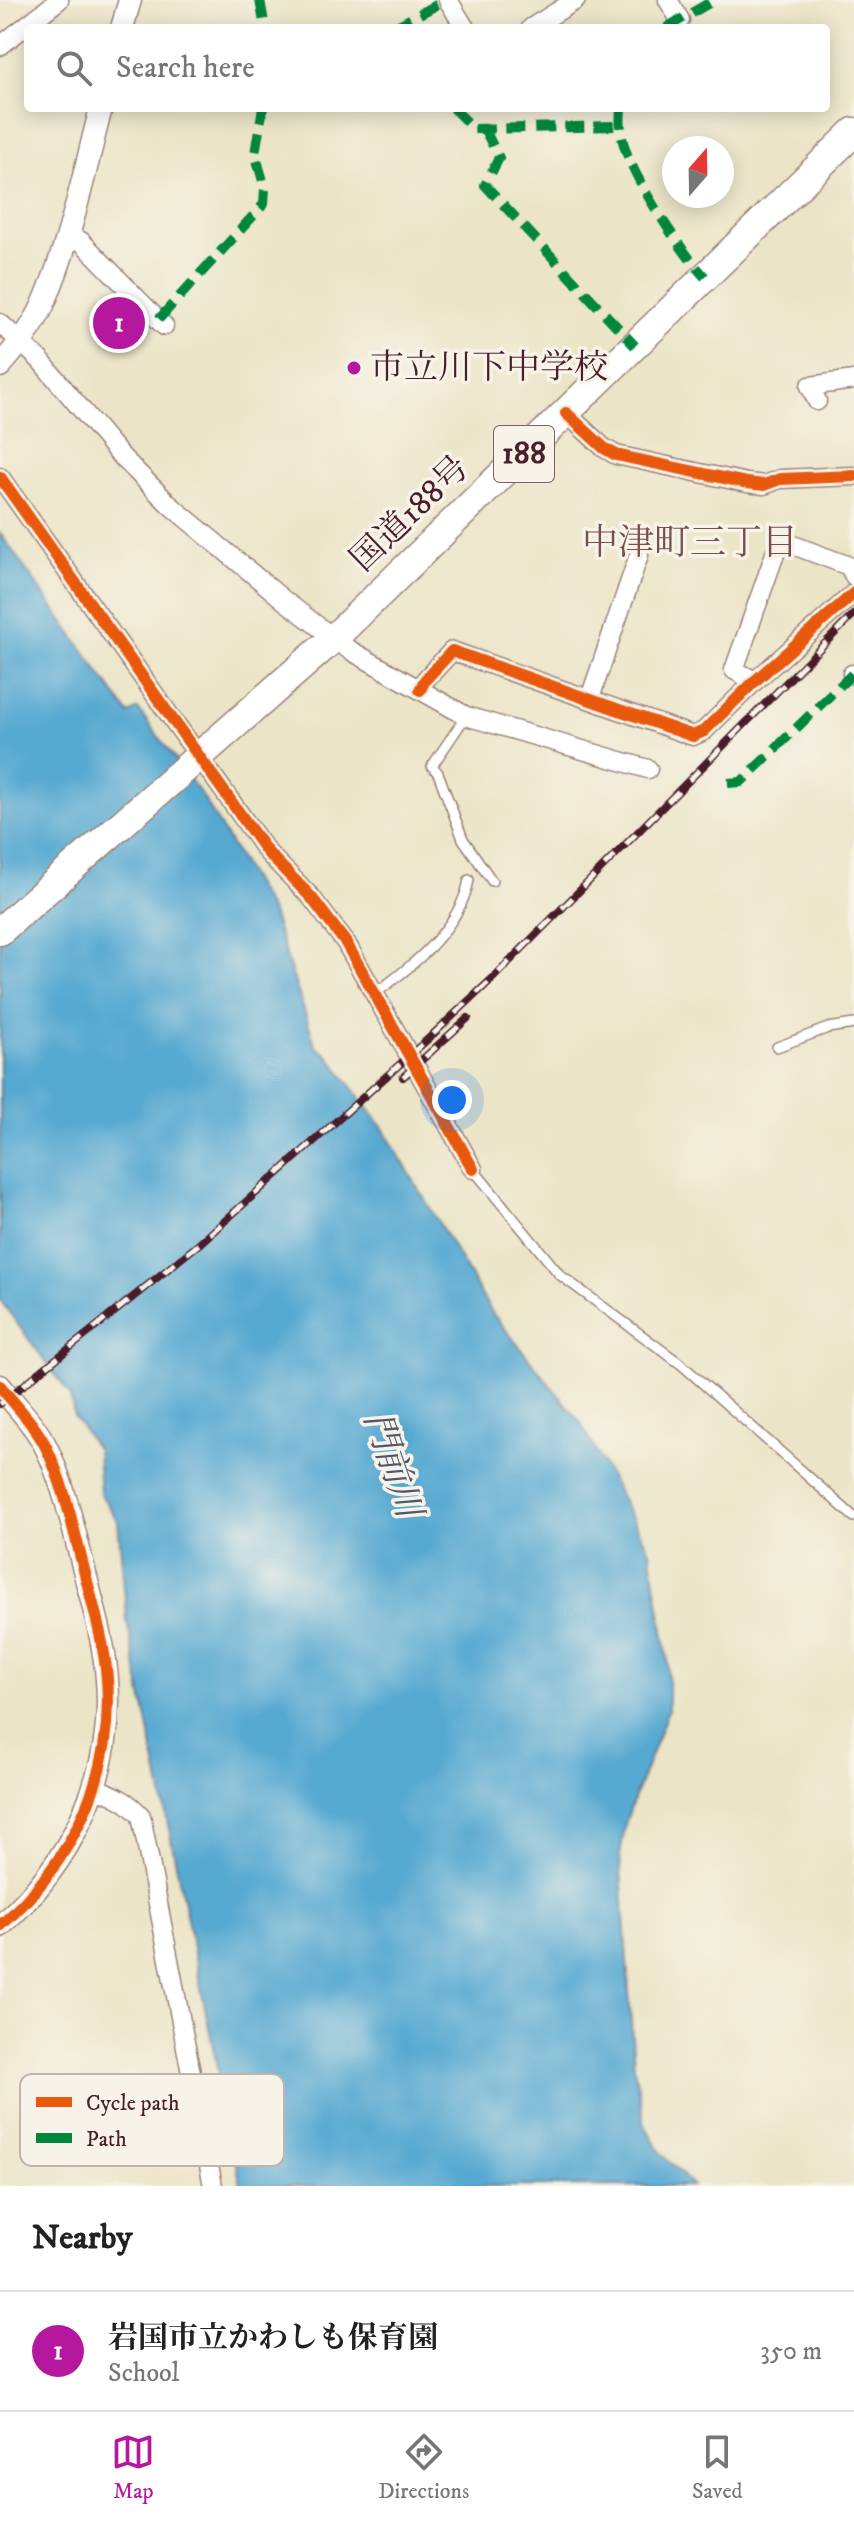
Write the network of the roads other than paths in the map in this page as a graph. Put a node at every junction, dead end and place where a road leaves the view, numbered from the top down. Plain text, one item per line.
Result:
1 (59, 0) edge
2 (130, 0) edge
3 (448, 0) edge
4 (576, 0) edge
5 (668, 0) edge
6 (680, 20) dead end
7 (28, 24) edge
8 (123, 24) edge
9 (463, 24) edge
10 (537, 24) edge
11 (24, 27) edge
12 (0, 46) edge
13 (100, 112) edge
14 (854, 132) edge
15 (67, 236) junction
16 (0, 323) edge
17 (164, 326) dead end
18 (21, 342) junction
19 (0, 366) edge
20 (854, 380) edge
21 (817, 401) dead end
22 (566, 413) junction
23 (854, 476) edge
24 (0, 477) edge
25 (639, 555) dead end
26 (854, 576) edge
27 (854, 593) edge
28 (335, 637) junction
29 (755, 681) junction
30 (420, 690) junction
31 (590, 698) junction
32 (466, 716) junction
33 (192, 761) junction
34 (648, 769) dead end
35 (469, 880) dead end
36 (492, 881) dead end
37 (0, 931) edge
38 (374, 994) junction
39 (854, 1024) edge
40 (777, 1047) dead end
41 (473, 1169) joint
42 (0, 1386) edge
43 (854, 1517) edge
44 (95, 1788) junction
45 (0, 1926) edge
46 (191, 2074) edge
47 (209, 2166) edge
48 (213, 2186) edge

1 - 7 street
2 - 8 street
3 - 9 street
4 - 10 street
5 - 6 street
11 - 12 street
13 - 15 street
14 - 22 highway, 国道188号 / 188
15 - 17 street
15 - 18 street
16 - 18 street
18 - 19 street
18 - 28 street
20 - 21 street
22 - 23 street
22 - 28 highway, 国道188号 / 188
24 - 33 street
25 - 31 street
26 - 29 street
27 - 29 street
28 - 30 street
28 - 33 highway, 国道188号 / 188
29 - 31 street
30 - 31 street
30 - 32 street
32 - 34 street
32 - 36 lane
33 - 37 highway, 国道188号 / 188
33 - 38 street
35 - 38 lane
38 - 41 street
39 - 40 lane
41 - 43 lane
42 - 44 street
44 - 45 street
44 - 46 street
47 - 48 street

